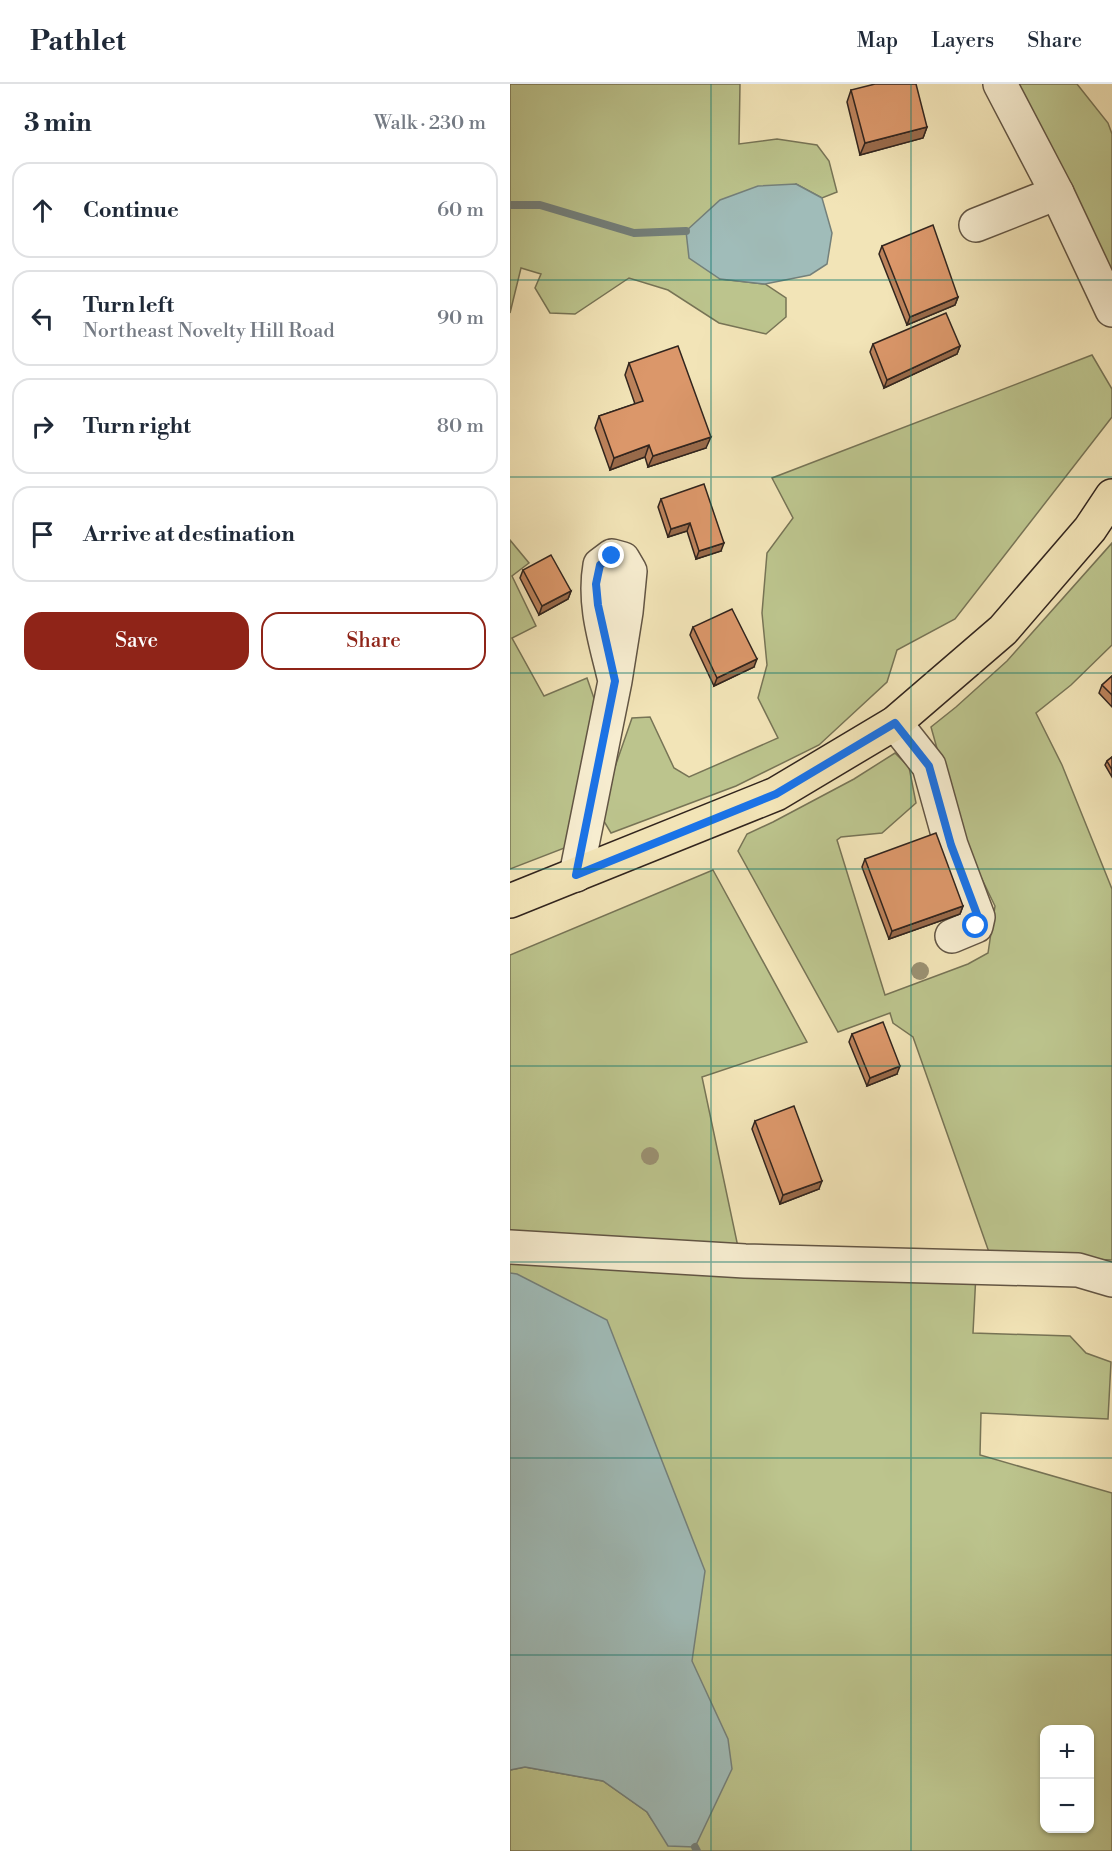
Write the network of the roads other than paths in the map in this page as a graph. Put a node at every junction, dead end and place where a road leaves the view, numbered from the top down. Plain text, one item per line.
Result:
1 (1000, 84) edge
2 (1057, 193) junction
3 (976, 225) dead end
4 (1112, 310) edge
5 (1112, 496) edge
6 (615, 681) dead end
7 (895, 723) junction
8 (576, 875) junction
9 (510, 901) edge
10 (952, 936) dead end
11 (510, 1247) edge
12 (1112, 1280) edge

1 - 2 street
2 - 3 street
2 - 4 street
5 - 7 main road
6 - 8 street
7 - 8 main road
7 - 10 street
8 - 9 main road
11 - 12 street

